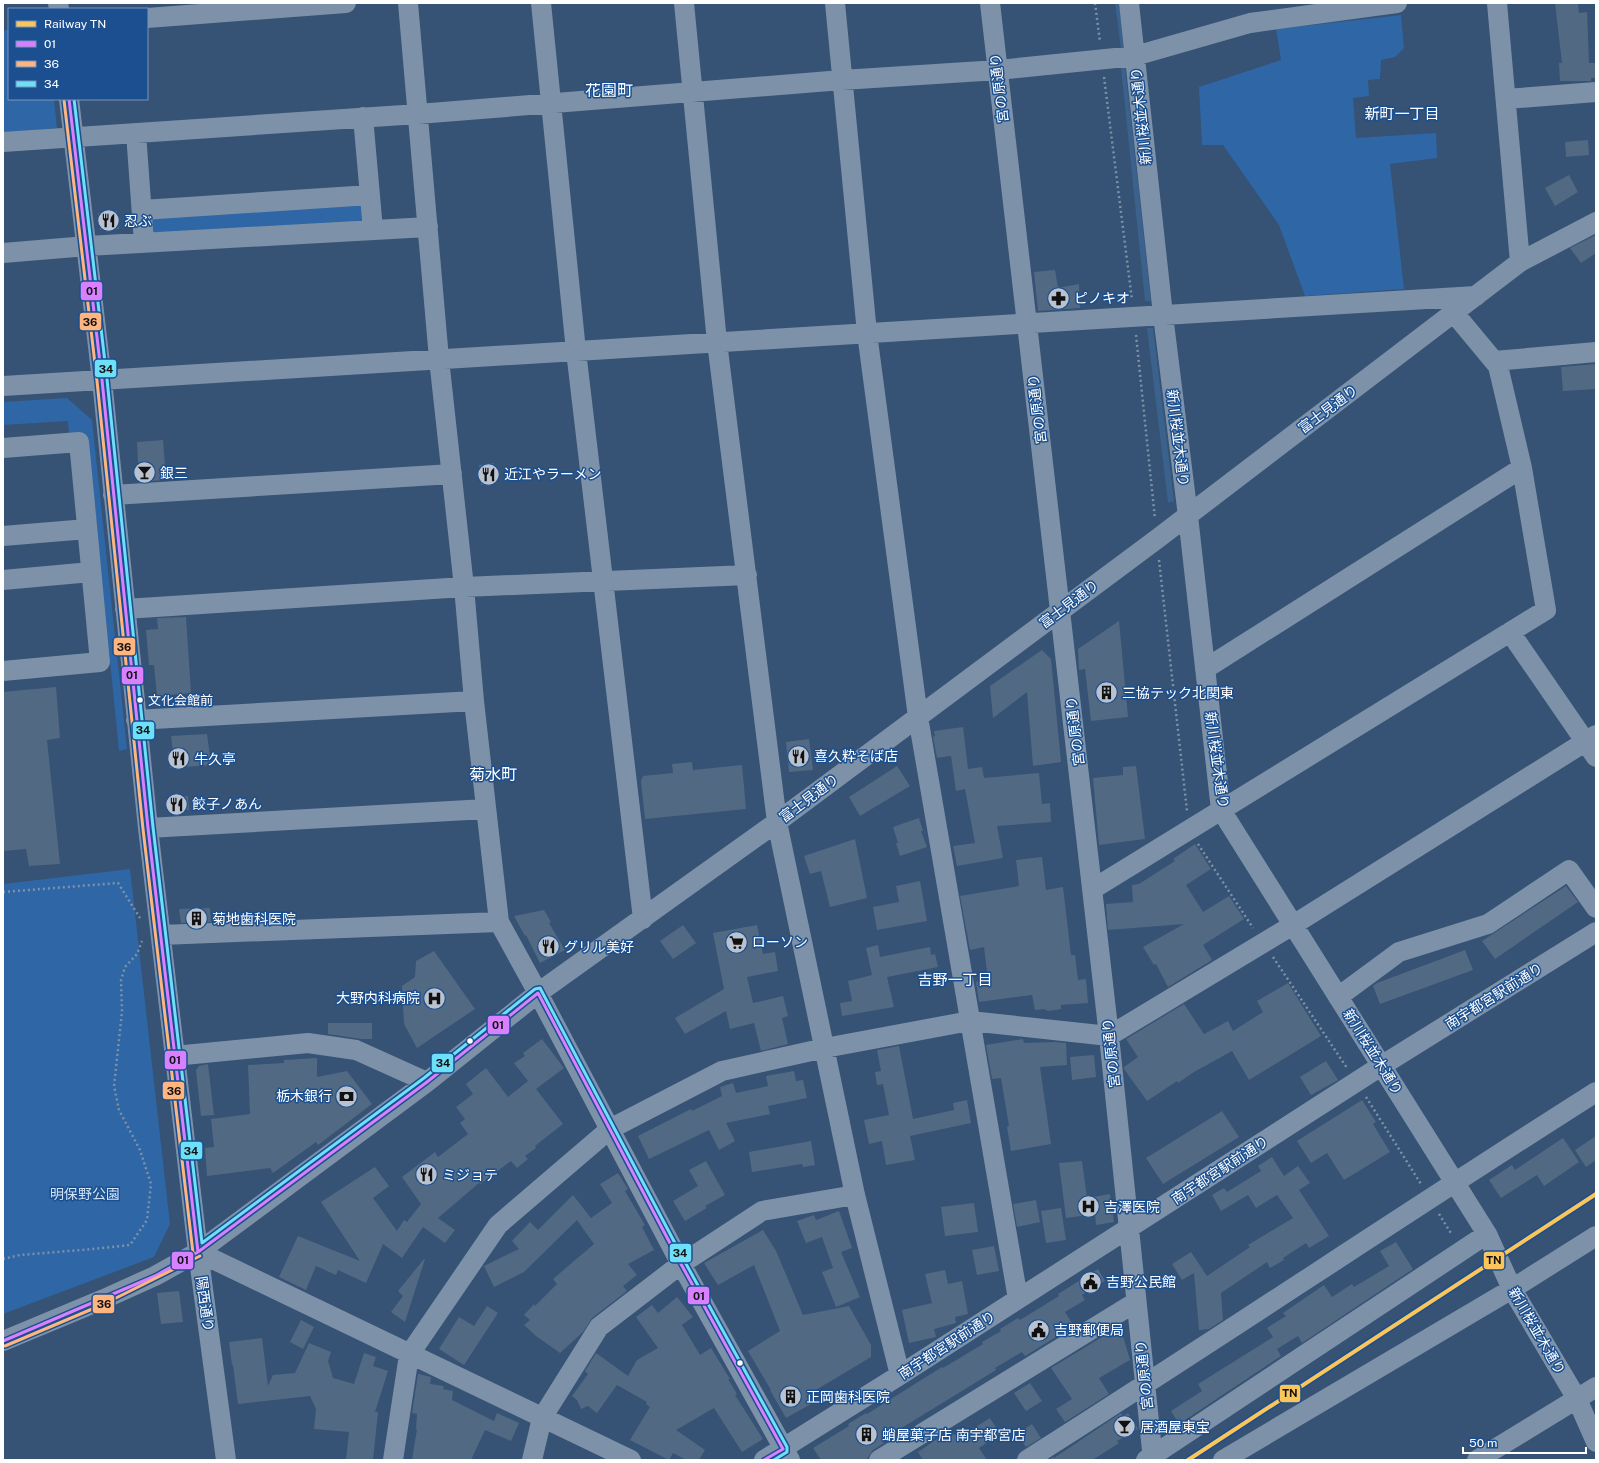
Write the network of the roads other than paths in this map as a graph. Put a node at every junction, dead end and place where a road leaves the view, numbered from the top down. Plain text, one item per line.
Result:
1 (346, 3) edge
2 (408, 3) edge
3 (541, 3) edge
4 (684, 3) edge
5 (834, 3) edge
6 (990, 3) edge
7 (1129, 3) edge
8 (1397, 3) edge
9 (1497, 3) edge
10 (148, 18) edge
11 (1135, 56) junction
12 (998, 70) junction
13 (842, 80) junction
14 (693, 92) junction
15 (1596, 92) edge
16 (1506, 99) junction
17 (70, 100) edge
18 (550, 103) junction
19 (418, 114) junction
20 (363, 118) junction
21 (136, 133) junction
22 (74, 137) junction
23 (3, 142) edge
24 (370, 196) junction
25 (142, 210) junction
26 (1596, 222) edge
27 (428, 227) junction
28 (373, 230) junction
29 (144, 243) junction
30 (87, 246) junction
31 (3, 253) edge
32 (1520, 262) junction
33 (1476, 296) junction
34 (1454, 313) junction
35 (1163, 315) junction
36 (1026, 323) junction
37 (867, 333) junction
38 (717, 342) junction
39 (576, 351) junction
40 (1596, 352) edge
41 (439, 359) junction
42 (1494, 361) junction
43 (102, 380) junction
44 (3, 386) edge
45 (3, 448) edge
46 (1522, 468) junction
47 (452, 474) junction
48 (114, 495) junction
49 (1188, 516) junction
50 (87, 529) junction
51 (3, 536) edge
52 (91, 572) junction
53 (747, 575) junction
54 (3, 580) edge
55 (603, 580) junction
56 (464, 587) junction
57 (125, 609) junction
58 (1061, 610) junction
59 (1510, 632) junction
60 (1205, 669) junction
61 (3, 671) edge
62 (474, 701) junction
63 (918, 717) junction
64 (136, 720) junction
65 (1593, 745) edge
66 (486, 809) junction
67 (1221, 810) junction
68 (777, 822) junction
69 (148, 828) junction
70 (1093, 889) junction
71 (1596, 908) edge
72 (642, 919) junction
73 (499, 922) junction
74 (1293, 925) junction
75 (1596, 932) edge
76 (152, 937) junction
77 (538, 993) junction
78 (1338, 997) junction
79 (970, 1021) junction
80 (1109, 1036) junction
81 (824, 1048) junction
82 (174, 1056) junction
83 (1381, 1066) junction
84 (427, 1082) junction
85 (1596, 1092) edge
86 (610, 1129) junction
87 (1455, 1182) junction
88 (855, 1195) junction
89 (1129, 1228) junction
90 (1487, 1234) junction
91 (1596, 1236) edge
92 (198, 1252) junction
93 (681, 1264) junction
94 (1512, 1289) junction
95 (1018, 1299) junction
96 (1136, 1302) junction
97 (3, 1341) edge
98 (409, 1355) junction
99 (900, 1375) junction
100 (1145, 1386) junction
101 (1596, 1387) edge
102 (1577, 1399) junction
103 (542, 1418) junction
104 (1596, 1442) edge
105 (786, 1454) edge
106 (220, 1459) edge
107 (1151, 1459) edge
108 (393, 1460) edge
109 (532, 1460) edge
110 (631, 1460) edge
111 (764, 1460) edge
112 (879, 1460) edge
113 (1027, 1460) edge
114 (1222, 1460) edge
115 (1477, 1460) edge

1 - 10 street
2 - 19 street
3 - 18 street
4 - 14 street
5 - 13 street
6 - 12 street, 宮の原通り
7 - 11 street, 新川桜並木通り
8 - 11 street
9 - 16 street
11 - 12 street
11 - 35 street, 新川桜並木通り
12 - 13 street
12 - 36 street, 宮の原通り
13 - 14 street
13 - 37 street
14 - 18 street
14 - 38 street
15 - 16 street
16 - 32 street
17 - 22 street, 陽西通り
18 - 19 street
18 - 39 street
19 - 20 street
19 - 27 street
20 - 21 street
20 - 24 street
21 - 22 street
21 - 25 street
22 - 23 street
22 - 30 street, 陽西通り
24 - 25 street
24 - 28 street
25 - 29 street
26 - 32 street, 富士見通り
27 - 28 street
27 - 41 street
28 - 29 street
29 - 30 street
30 - 31 street
30 - 43 street, 陽西通り
32 - 33 street, 富士見通り
33 - 34 street, 富士見通り
33 - 35 street
34 - 42 street
34 - 49 street, 富士見通り
35 - 36 street
35 - 49 street, 新川桜並木通り
36 - 37 street
36 - 58 street, 宮の原通り
37 - 38 street
37 - 63 street
38 - 39 street
38 - 53 street
39 - 41 street
39 - 55 street
40 - 42 street
41 - 43 street
41 - 47 street
42 - 46 street
43 - 44 street
43 - 48 street, 陽西通り
45 - 50 street
46 - 59 street
46 - 60 street
47 - 48 street
47 - 56 street
48 - 57 street, 陽西通り
49 - 58 street, 富士見通り
49 - 60 street, 新川桜並木通り
50 - 51 street
50 - 52 street
52 - 54 street
52 - 61 street
53 - 55 street
53 - 68 street
55 - 56 street
55 - 72 street
56 - 57 street
56 - 62 street
57 - 64 street, 陽西通り
58 - 63 street, 富士見通り
58 - 70 street, 宮の原通り
59 - 65 street
59 - 67 street
60 - 67 street, 新川桜並木通り
62 - 64 street
62 - 66 street
63 - 68 street, 富士見通り
63 - 79 street
64 - 69 street, 陽西通り
65 - 74 street
66 - 69 street
66 - 73 street
67 - 70 street
67 - 74 street, 新川桜並木通り
68 - 72 street, 富士見通り
68 - 81 street
69 - 76 street, 陽西通り
70 - 80 street, 宮の原通り
71 - 78 street
72 - 77 street, 富士見通り
73 - 76 street
73 - 77 street
74 - 78 street, 新川桜並木通り
74 - 80 street
75 - 83 street, 南宇都宮駅前通り
76 - 82 street, 陽西通り
77 - 84 street, 富士見通り
77 - 86 street
78 - 83 street, 新川桜並木通り
79 - 80 street
79 - 81 street
79 - 95 street
80 - 89 street, 宮の原通り
81 - 86 street
81 - 88 street
82 - 84 street
82 - 92 street, 陽西通り
83 - 87 street, 新川桜並木通り
83 - 89 street, 南宇都宮駅前通り
84 - 92 street, 富士見通り
85 - 87 street
86 - 93 street
86 - 98 street
87 - 90 street, 新川桜並木通り
87 - 100 street
88 - 93 street
88 - 99 street
89 - 95 street, 南宇都宮駅前通り
89 - 96 street, 宮の原通り
90 - 94 street, 新川桜並木通り
90 - 107 street
91 - 94 street
92 - 97 street, 富士見通り
92 - 98 street
92 - 106 street, 陽西通り
93 - 103 street
93 - 105 street
94 - 102 street, 新川桜並木通り
94 - 114 street
95 - 99 street, 南宇都宮駅前通り
96 - 100 street, 宮の原通り
96 - 112 street
98 - 103 street
98 - 108 street
99 - 105 street, 南宇都宮駅前通り
100 - 107 street, 宮の原通り
100 - 113 street
101 - 102 street
102 - 104 street, 新川桜並木通り
102 - 115 street
103 - 109 street
103 - 110 street
105 - 111 street, 南宇都宮駅前通り

